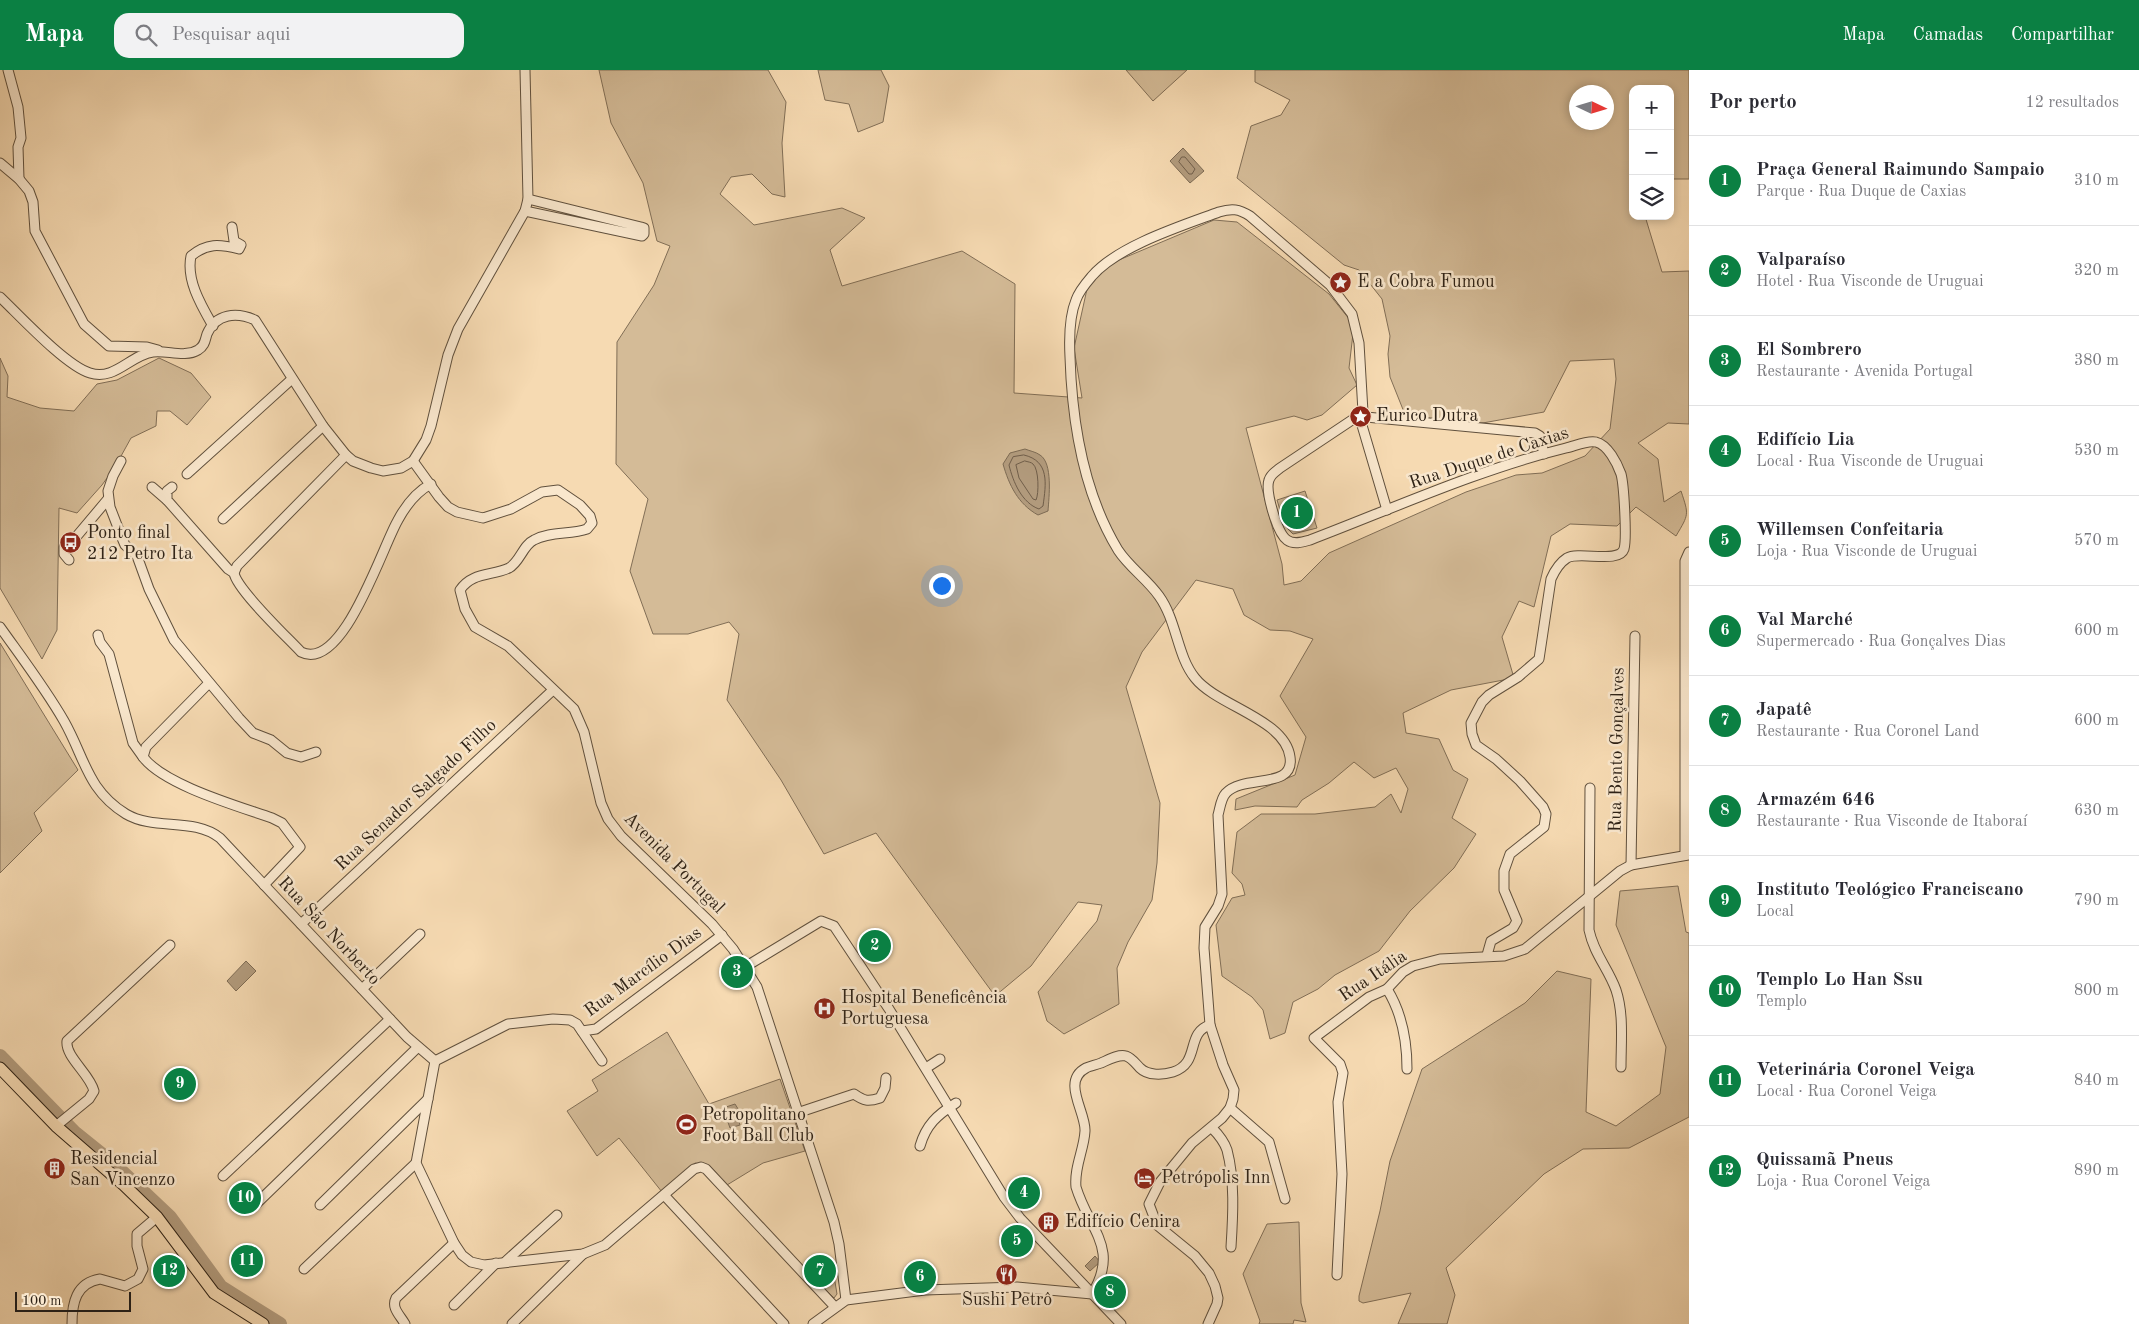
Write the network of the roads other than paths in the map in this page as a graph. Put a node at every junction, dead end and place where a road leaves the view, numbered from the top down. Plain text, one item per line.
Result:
1 (8, 70) edge
2 (525, 70) edge
3 (0, 163) edge
4 (20, 179) junction
5 (528, 199) junction
6 (525, 211) junction
7 (232, 227) dead end
8 (0, 296) edge
9 (213, 326) junction
10 (163, 352) junction
11 (292, 380) junction
12 (1360, 416) junction
13 (323, 426) junction
14 (1544, 454) junction
15 (346, 455) junction
16 (121, 461) dead end
17 (413, 461) junction
18 (187, 474) dead end
19 (430, 484) junction
20 (172, 487) dead end
21 (152, 488) dead end
22 (108, 500) junction
23 (167, 500) junction
24 (1387, 510) junction
25 (223, 519) dead end
26 (1689, 552) edge
27 (69, 560) dead end
28 (234, 573) junction
29 (0, 627) edge
30 (98, 636) dead end
31 (1634, 636) dead end
32 (209, 683) junction
33 (553, 690) junction
34 (316, 752) dead end
35 (143, 757) junction
36 (1590, 788) dead end
37 (1687, 855) edge
38 (1631, 864) junction
39 (264, 885) junction
40 (1589, 897) junction
41 (301, 924) junction
42 (420, 934) dead end
43 (722, 935) junction
44 (170, 945) dead end
45 (1487, 955) junction
46 (745, 967) junction
47 (362, 989) junction
48 (1387, 989) junction
49 (390, 1019) junction
50 (1210, 1025) junction
51 (582, 1032) junction
52 (417, 1048) junction
53 (940, 1058) dead end
54 (435, 1061) junction
55 (602, 1061) dead end
56 (1621, 1067) dead end
57 (0, 1068) edge
58 (926, 1068) junction
59 (1407, 1069) dead end
60 (886, 1078) dead end
61 (428, 1099) junction
62 (953, 1105) junction
63 (1230, 1108) junction
64 (800, 1112) junction
65 (56, 1126) junction
66 (1212, 1128) junction
67 (920, 1146) dead end
68 (416, 1163) junction
69 (223, 1176) dead end
70 (664, 1195) junction
71 (1285, 1199) dead end
72 (320, 1205) dead end
73 (253, 1207) dead end
74 (557, 1215) dead end
75 (157, 1217) junction
76 (454, 1243) junction
77 (1231, 1247) dead end
78 (583, 1254) junction
79 (506, 1261) junction
80 (496, 1263) junction
81 (304, 1269) dead end
82 (1337, 1275) dead end
83 (1092, 1294) junction
84 (846, 1300) junction
85 (454, 1306) dead end
86 (835, 1308) junction
87 (72, 1324) edge
88 (263, 1324) edge
89 (405, 1324) edge
90 (512, 1324) edge
91 (784, 1324) edge
92 (813, 1324) edge
93 (1121, 1324) edge
94 (1208, 1324) edge

1 - 4 street
2 - 5 street
3 - 4 street
4 - 10 street
5 - 6 street
5 - 6 street
6 - 17 street
7 - 9 street
8 - 10 street
9 - 10 street
9 - 11 street
11 - 13 street
11 - 18 street
12 - 14 street
12 - 24 street
12 - 24 street, Rua Duque de Caxias
12 - 50 street
13 - 15 street
13 - 25 street
14 - 24 street, Rua Duque de Caxias
14 - 45 street, Rua Duque de Caxias
15 - 17 street
15 - 28 street
16 - 22 street
17 - 19 street, Avenida Portugal
19 - 28 street
19 - 33 street, Avenida Portugal
20 - 23 street
21 - 23 street
22 - 27 street
22 - 32 street
23 - 28 street
26 - 37 street
29 - 39 street, Rua São Norberto
30 - 35 street
31 - 38 street, Rua Bento Gonçalves
32 - 34 street
32 - 35 street
33 - 41 street, Rua Senador Salgado Filho
33 - 43 street, Avenida Portugal
35 - 39 street
36 - 40 street
37 - 38 street
38 - 40 street
39 - 41 street, Rua São Norberto
40 - 45 street
40 - 56 street
41 - 47 street, Rua São Norberto
42 - 47 street
43 - 46 street, Avenida Portugal
43 - 51 street, Rua Marcílio Dias
44 - 65 street
45 - 48 street, Rua Itália
46 - 58 street
46 - 64 street, Avenida Portugal
47 - 49 street, Rua São Norberto
48 - 59 street
48 - 82 street, Rua Itália
49 - 52 street, Rua São Norberto
49 - 69 street
50 - 63 street
50 - 83 street
51 - 54 street
51 - 55 street
52 - 54 street, Rua São Norberto
52 - 73 street
53 - 58 street
54 - 61 street
57 - 65 main road
58 - 62 street
60 - 64 street
61 - 68 street
61 - 72 street
62 - 67 street
62 - 83 street
63 - 66 street
63 - 71 street
64 - 84 street, Avenida Portugal
65 - 75 main road
66 - 77 street
66 - 94 street
68 - 76 street
68 - 81 street
70 - 78 street
70 - 86 street
70 - 91 street
74 - 79 street
75 - 87 street
75 - 88 main road
76 - 80 street
76 - 89 street
78 - 79 street
78 - 90 street
79 - 80 street
80 - 85 street
83 - 84 street
83 - 93 street
84 - 86 street
86 - 92 street

